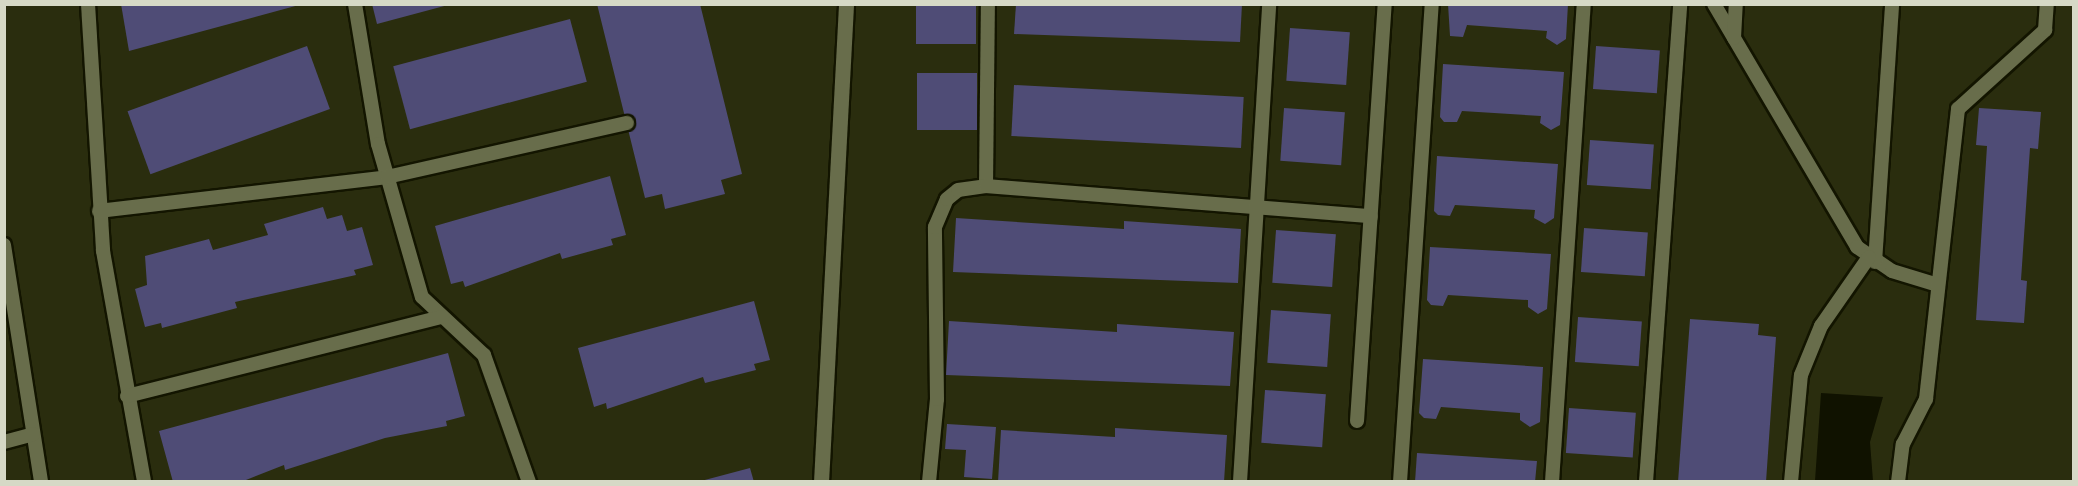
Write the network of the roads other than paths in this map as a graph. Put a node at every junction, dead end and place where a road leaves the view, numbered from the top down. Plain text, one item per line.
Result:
1 (88, 4) edge
2 (355, 4) edge
3 (846, 4) edge
4 (988, 4) edge
5 (1269, 4) edge
6 (1385, 4) edge
7 (1432, 4) edge
8 (1584, 4) edge
9 (1680, 4) edge
10 (1714, 4) edge
11 (1736, 4) edge
12 (1893, 4) edge
13 (2047, 4) edge
14 (1734, 38) junction
15 (627, 123) dead end
16 (387, 177) junction
17 (986, 186) junction
18 (1256, 207) junction
19 (99, 211) junction
20 (1371, 216) junction
21 (4, 245) edge
22 (1872, 259) junction
23 (1938, 285) junction
24 (442, 317) junction
25 (127, 396) junction
26 (1357, 421) dead end
27 (33, 434) junction
28 (4, 442) edge
29 (41, 482) edge
30 (144, 482) edge
31 (529, 482) edge
32 (821, 482) edge
33 (928, 482) edge
34 (1240, 482) edge
35 (1400, 482) edge
36 (1552, 482) edge
37 (1646, 482) edge
38 (1791, 482) edge
39 (1898, 482) edge

1 - 19 lane
2 - 16 lane
3 - 32 street
4 - 17 lane
5 - 18 lane
6 - 20 lane
7 - 35 lane
8 - 36 lane
9 - 37 lane
10 - 14 lane
11 - 14 lane
12 - 22 lane
13 - 23 lane
14 - 22 lane
15 - 16 lane
16 - 19 lane
16 - 24 lane
17 - 18 lane
17 - 33 lane
18 - 20 lane
18 - 34 lane
19 - 25 lane
20 - 26 lane
21 - 27 lane
22 - 23 lane
22 - 38 lane
23 - 39 lane
24 - 25 lane
24 - 31 lane
25 - 30 lane
27 - 28 lane
27 - 29 lane

